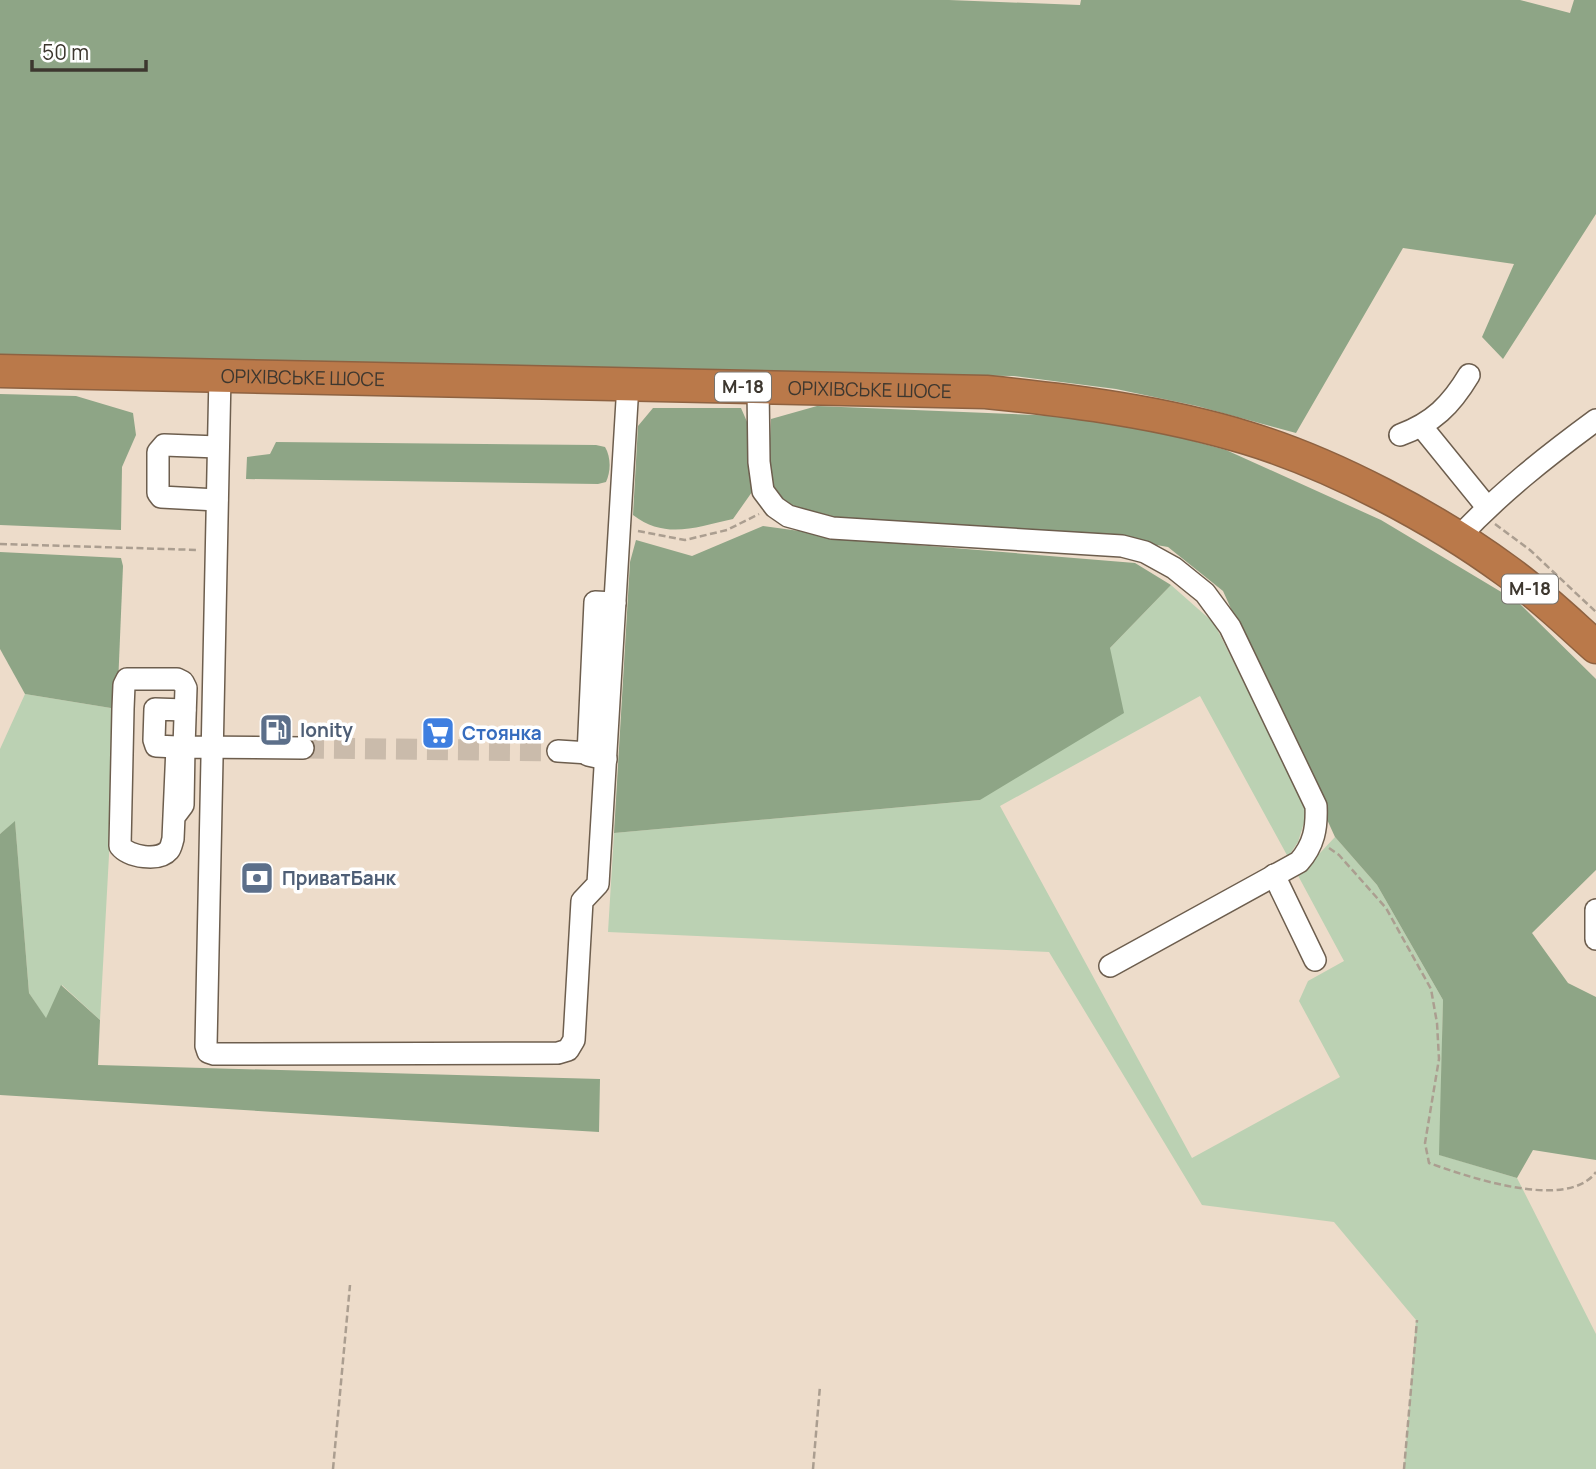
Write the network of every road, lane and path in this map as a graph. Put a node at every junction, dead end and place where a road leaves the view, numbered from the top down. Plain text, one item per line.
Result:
1 (0, 371) edge
2 (1468, 374) dead end
3 (219, 375) junction
4 (628, 384) junction
5 (758, 387) junction
6 (1596, 420) edge
7 (1422, 427) junction
8 (1400, 435) dead end
9 (218, 447) junction
10 (217, 500) junction
11 (775, 507) junction
12 (1484, 510) junction
13 (620, 527) junction
14 (1458, 538) junction
15 (0, 544) edge
16 (216, 551) junction
17 (1596, 612) edge
18 (1596, 647) edge
19 (157, 678) junction
20 (123, 709) junction
21 (155, 709) junction
22 (185, 710) junction
23 (122, 744) junction
24 (213, 747) junction
25 (175, 748) junction
26 (303, 748) tunnel mouth
27 (558, 751) tunnel mouth
28 (598, 756) junction
29 (1314, 836) junction
30 (1274, 875) junction
31 (1596, 910) edge
32 (1596, 939) edge
33 (1315, 960) dead end
34 (1110, 966) dead end
35 (1596, 1172) edge
36 (350, 1285) dead end
37 (1417, 1320) dead end
38 (820, 1386) dead end
39 (333, 1469) edge
40 (813, 1469) edge
41 (1404, 1469) edge

1 - 3 highway, ОРІХІВСЬКЕ ШОСЕ / М-18
2 - 7 lane
3 - 4 highway, ОРІХІВСЬКЕ ШОСЕ / М-18
3 - 9 lane
4 - 5 highway, ОРІХІВСЬКЕ ШОСЕ / М-18
4 - 13 lane
5 - 11 lane
5 - 14 highway, ОРІХІВСЬКЕ ШОСЕ / М-18
6 - 12 lane
7 - 8 lane
7 - 12 lane
9 - 10 lane
9 - 10 lane
10 - 16 lane
11 - 13 path
11 - 29 lane
12 - 14 lane
12 - 17 path
13 - 28 lane
14 - 18 highway, М-18
15 - 16 path
16 - 24 lane
19 - 20 lane
19 - 21 lane
19 - 22 lane
20 - 21 lane
20 - 23 lane
21 - 22 lane
21 - 25 lane
22 - 25 lane
23 - 25 lane
23 - 25 lane
24 - 25 lane
24 - 26 lane
24 - 28 lane
27 - 28 lane
29 - 30 lane
29 - 35 path
30 - 33 lane
30 - 34 lane
31 - 32 lane
36 - 39 path
37 - 41 path
38 - 40 path

